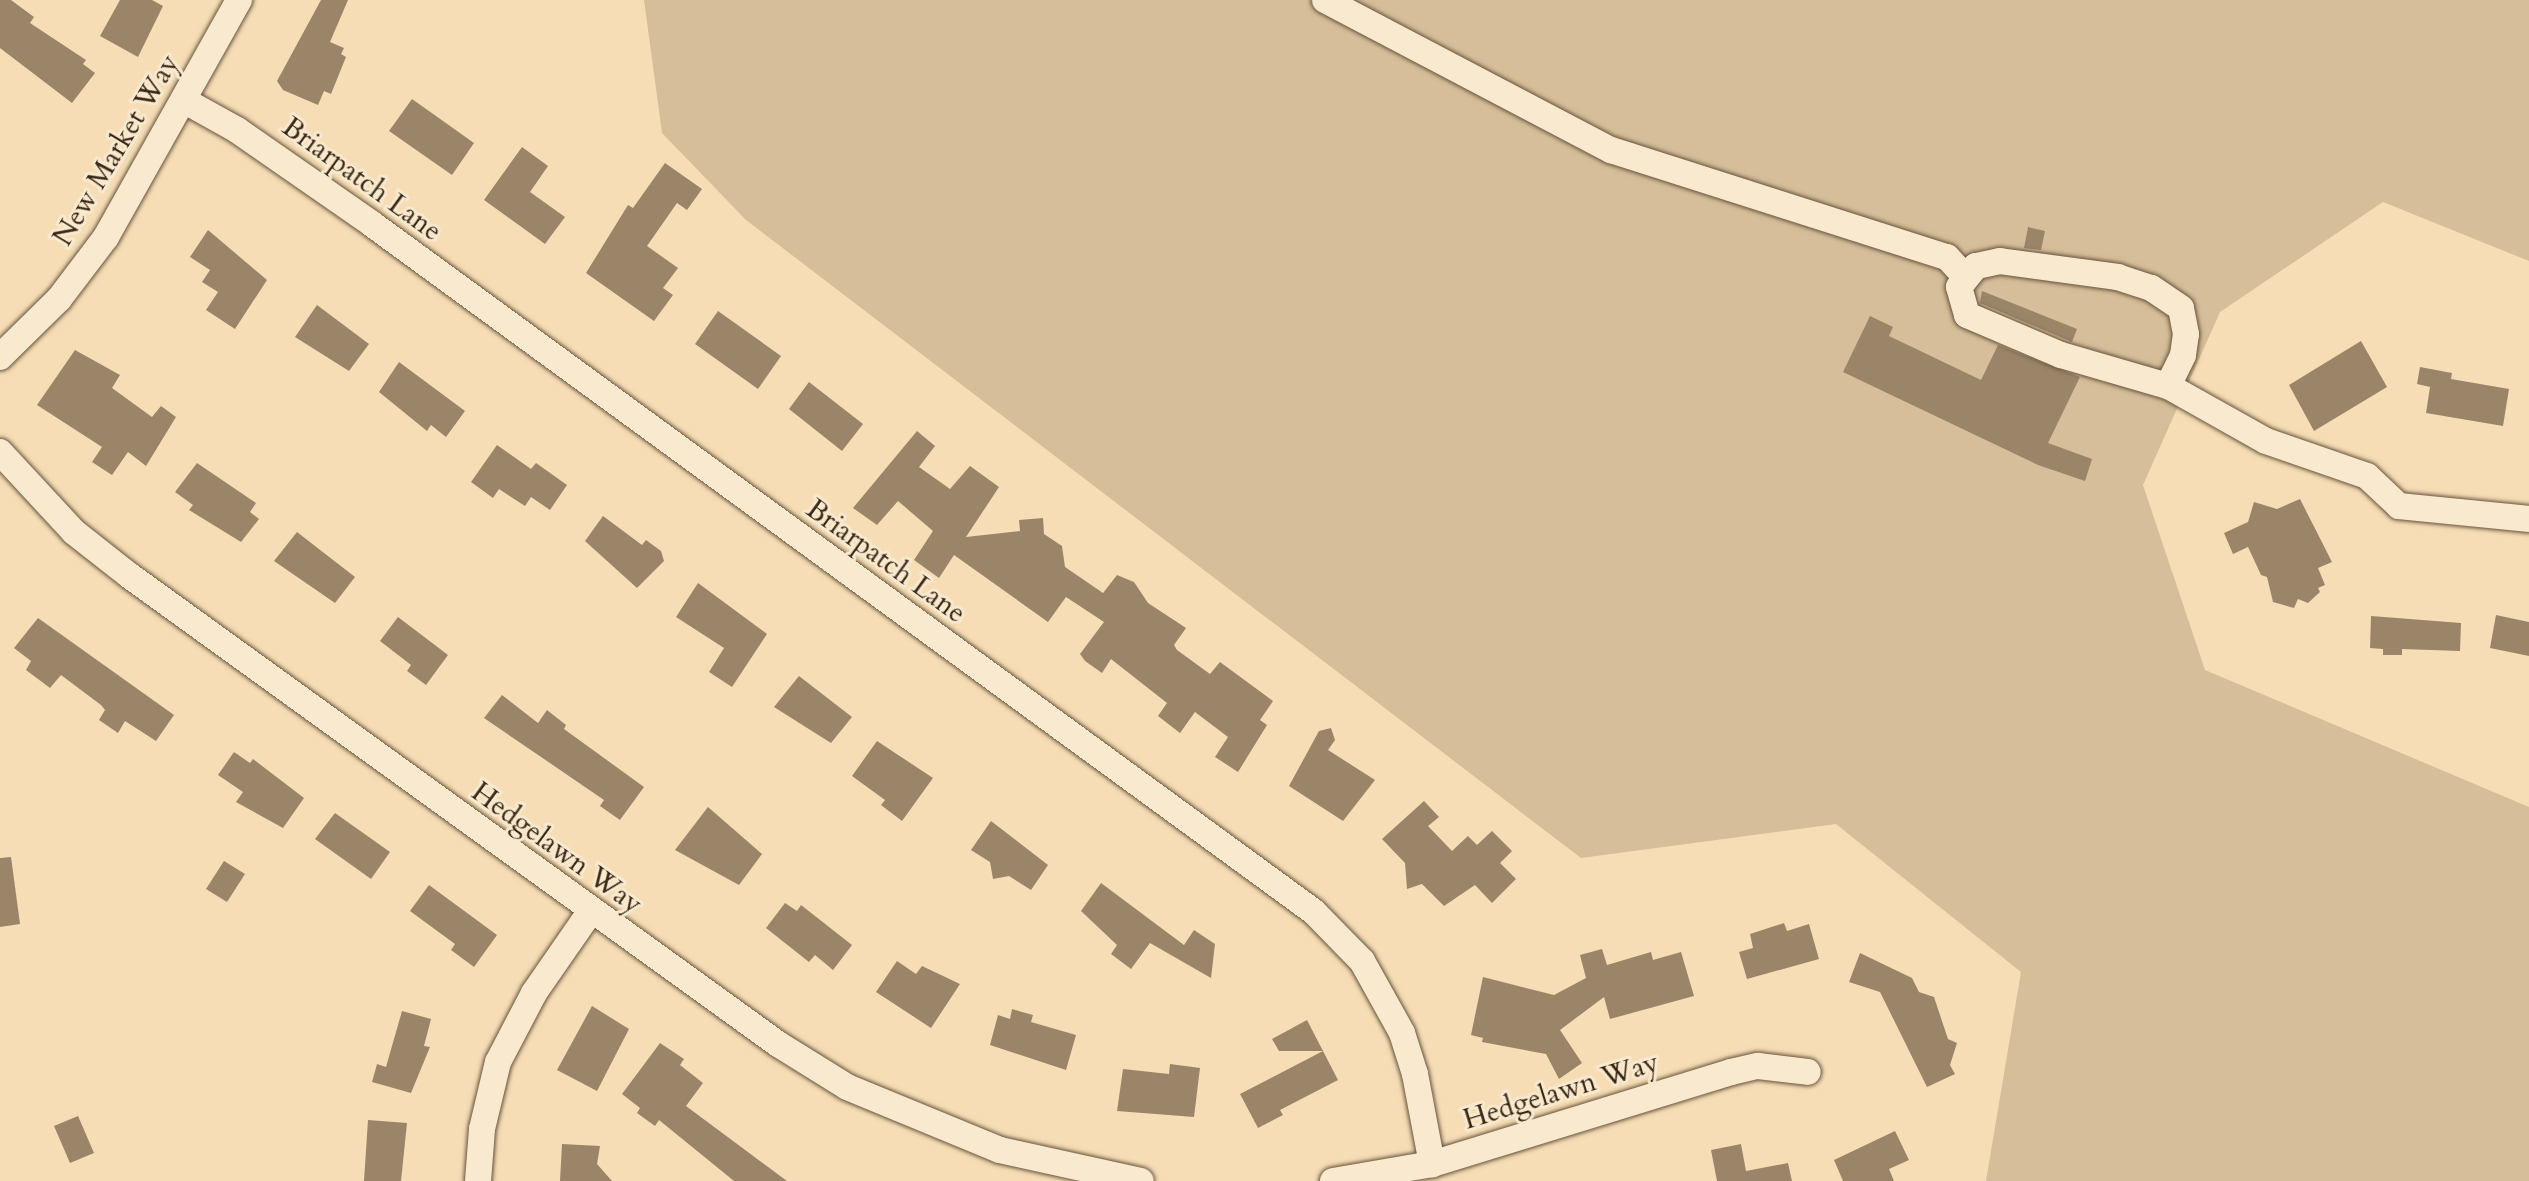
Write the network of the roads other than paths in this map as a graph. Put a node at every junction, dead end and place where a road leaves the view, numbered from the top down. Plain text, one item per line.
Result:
1 (239, 0) edge
2 (1325, 0) edge
3 (185, 101) junction
4 (1965, 276) junction
5 (0, 357) edge
6 (2168, 386) junction
7 (0, 452) edge
8 (2529, 519) edge
9 (590, 912) junction
10 (1808, 1072) dead end
11 (1432, 1164) junction
12 (1125, 1180) edge
13 (478, 1181) edge
14 (1333, 1181) edge

1 - 3 street, New Market Way
2 - 4 street
3 - 5 street, New Market Way
3 - 11 street, Briarpatch Lane
4 - 6 street
4 - 6 street
6 - 8 street
7 - 9 street, Hedgelawn Way
9 - 12 street, Hedgelawn Way
9 - 13 street
10 - 11 street, Hedgelawn Way
11 - 14 street, Hedgelawn Way

